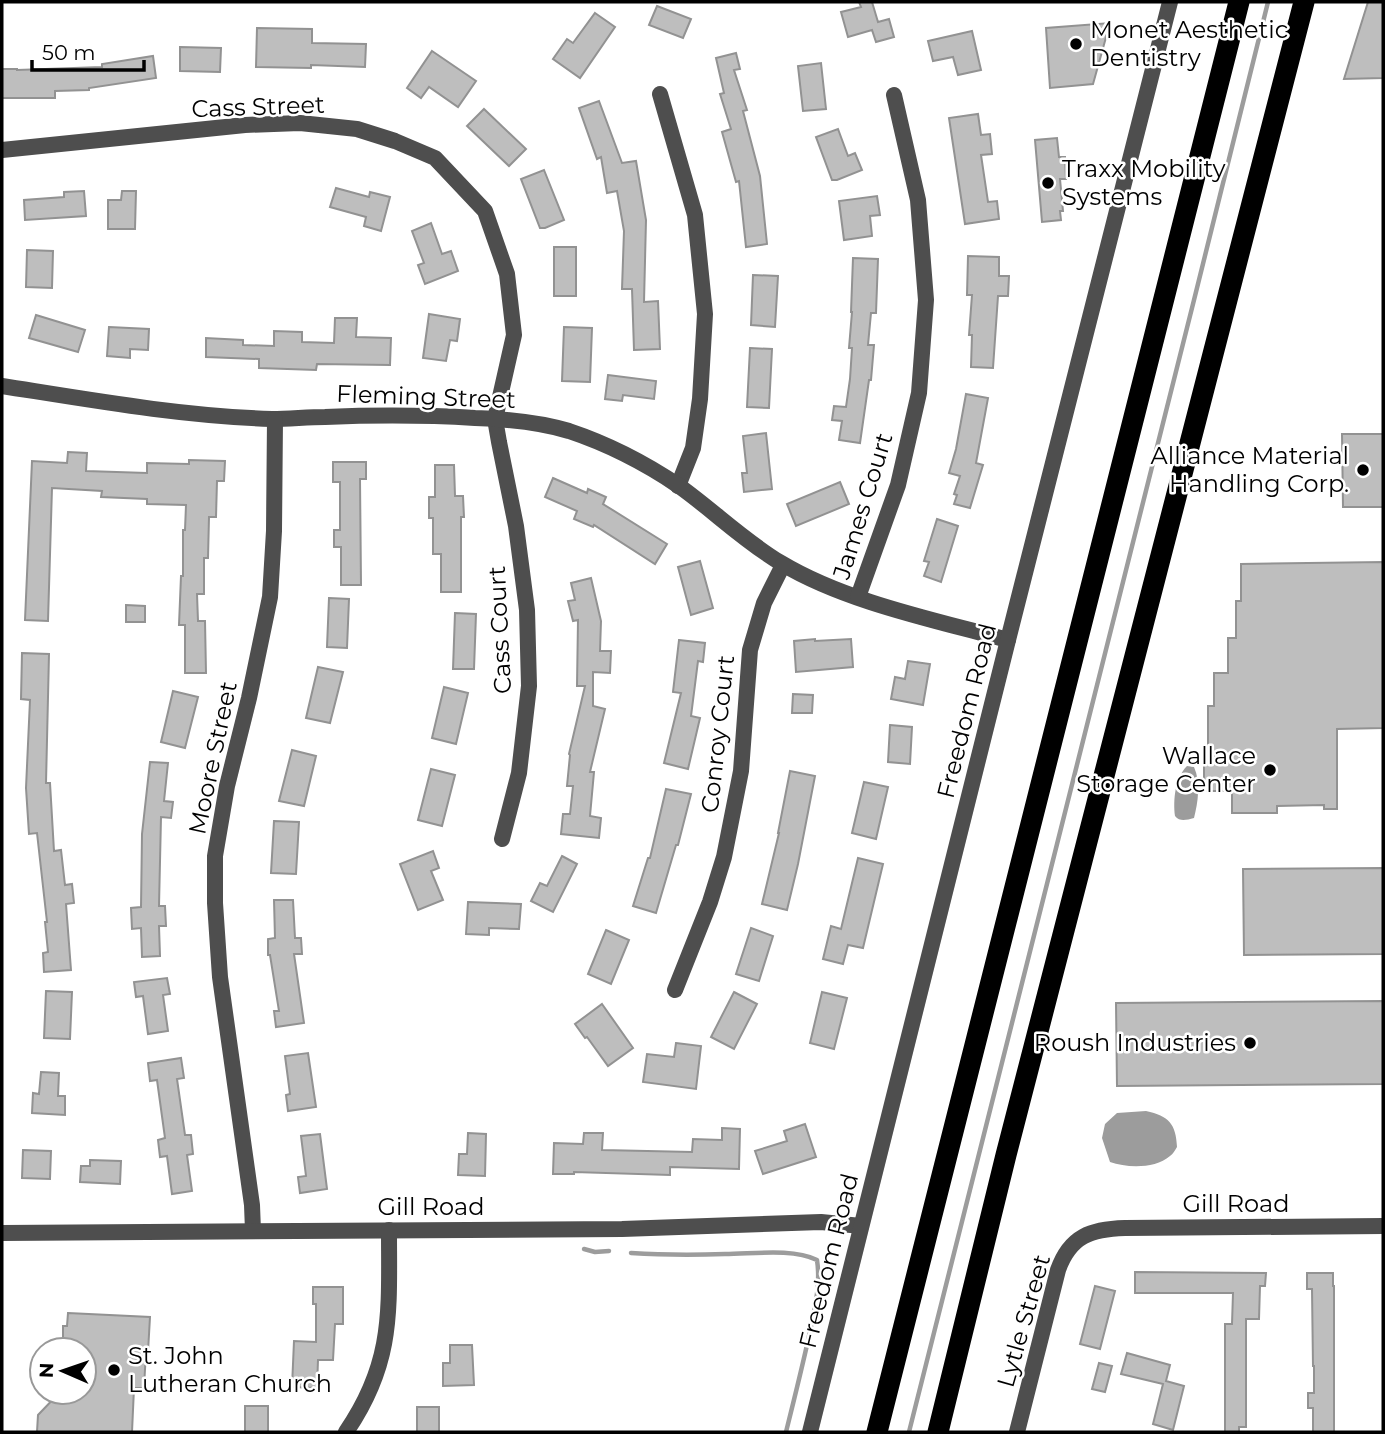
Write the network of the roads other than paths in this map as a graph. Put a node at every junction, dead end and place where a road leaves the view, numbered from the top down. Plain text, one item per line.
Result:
1 (1170, 2) edge
2 (1239, 2) edge
3 (1304, 7) edge
4 (660, 94) dead end
5 (894, 95) dead end
6 (2, 150) edge
7 (2, 386) edge
8 (275, 419) junction
9 (495, 419) junction
10 (678, 486) junction
11 (783, 565) junction
12 (858, 597) junction
13 (1008, 640) junction
14 (502, 839) dead end
15 (675, 989) dead end
16 (861, 1226) junction
17 (1383, 1226) edge
18 (389, 1230) junction
19 (253, 1231) junction
20 (2, 1233) edge
21 (1090, 1233) joint
22 (346, 1432) edge
23 (810, 1432) edge
24 (877, 1432) edge
25 (938, 1432) edge
26 (1017, 1432) edge

1 - 13 street, Freedom Road
2 - 24 highway
3 - 25 highway
4 - 10 street
5 - 12 street, James Court
6 - 9 street, Cass Street
7 - 8 street, Fleming Street
8 - 9 street, Fleming Street
8 - 19 street, Moore Street
9 - 10 street, Fleming Street
9 - 14 street, Cass Court
10 - 11 street, Fleming Street
11 - 12 street, Fleming Street
11 - 15 street, Conroy Court
12 - 13 street, Fleming Street
13 - 16 street, Freedom Road
16 - 18 street, Gill Road
16 - 23 street, Freedom Road
17 - 21 street, Gill Road
18 - 19 street, Gill Road
18 - 22 street
19 - 20 street, Gill Road
21 - 26 street, Lytle Street

